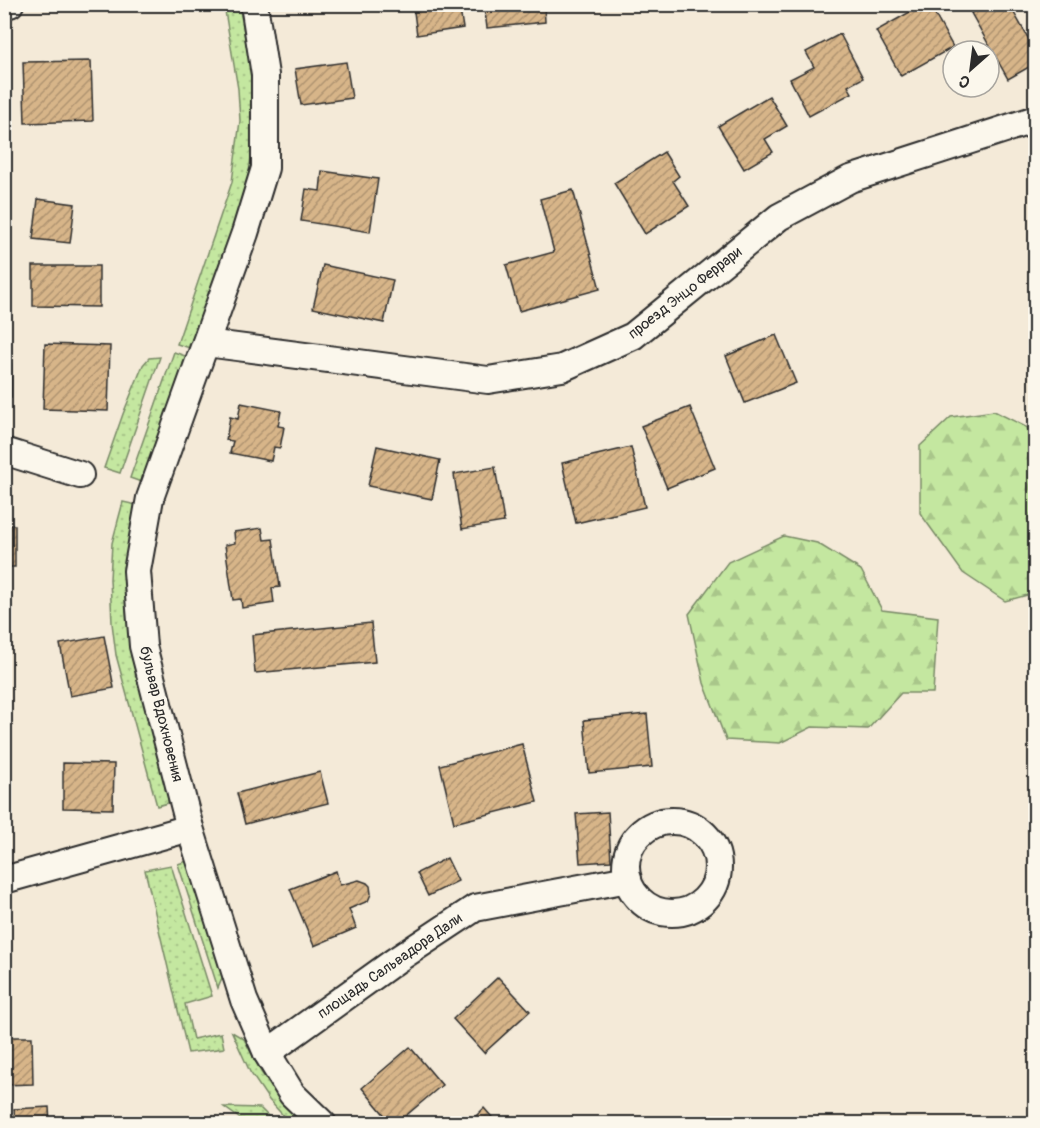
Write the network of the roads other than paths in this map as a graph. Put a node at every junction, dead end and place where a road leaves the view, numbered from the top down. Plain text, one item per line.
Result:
1 (10, 4) edge
2 (254, 4) edge
3 (4, 5) edge
4 (1035, 119) edge
5 (206, 343) junction
6 (4, 451) edge
7 (80, 475) dead end
8 (190, 828) junction
9 (4, 879) edge
10 (628, 879) dead end
11 (267, 1053) junction
12 (323, 1124) edge

1 - 3 street
2 - 5 street, бульвар Вдохновения
4 - 5 street, проезд Энцо Феррари
5 - 8 street, бульвар Вдохновения
6 - 7 street
8 - 9 street
8 - 11 street, бульвар Вдохновения
10 - 11 street, площадь Сальвадора Дали
11 - 12 street, бульвар Вдохновения

